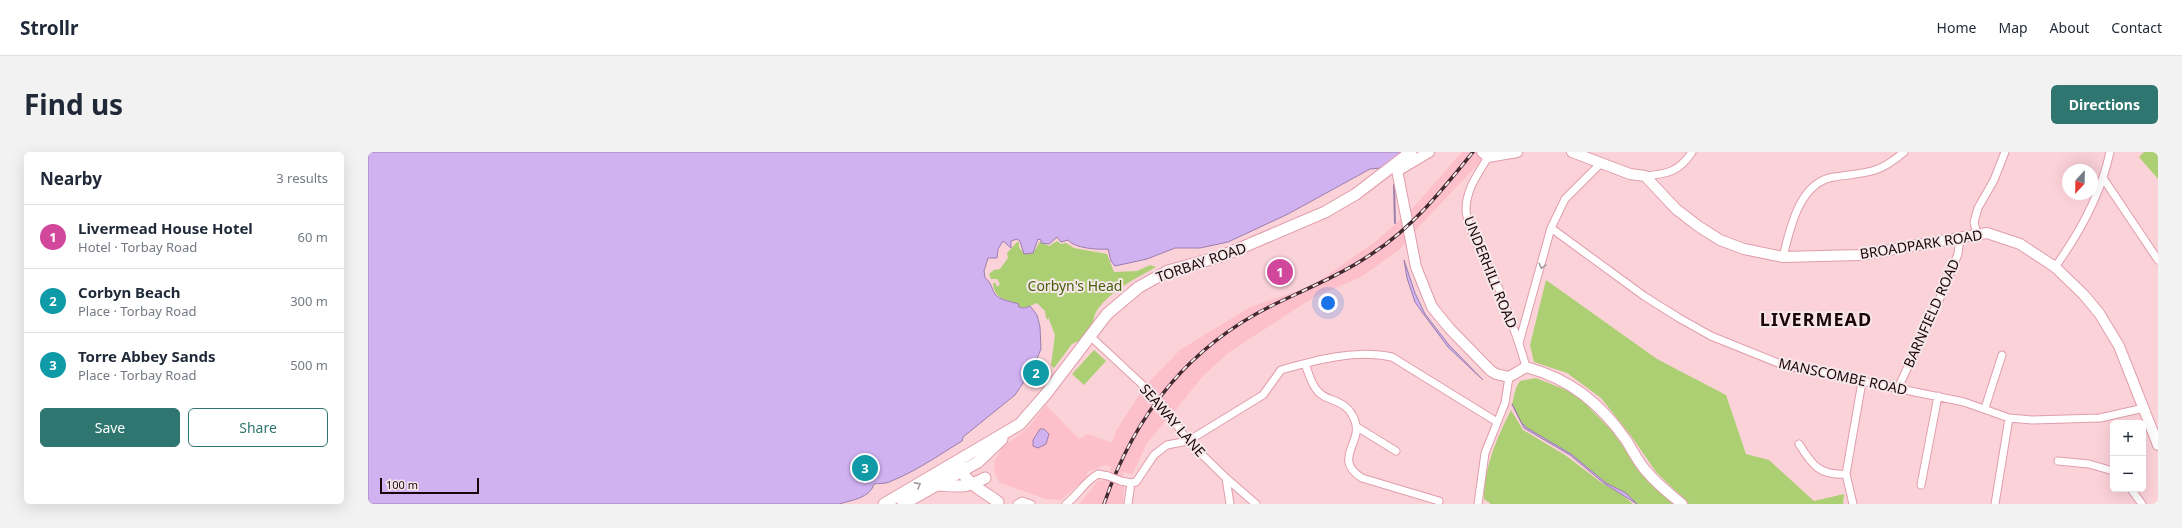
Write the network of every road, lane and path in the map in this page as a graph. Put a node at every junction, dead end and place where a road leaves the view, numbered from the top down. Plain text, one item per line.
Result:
1 (1411, 152) edge
2 (1429, 152) edge
3 (1517, 152) edge
4 (1572, 152) edge
5 (1692, 152) edge
6 (1904, 152) edge
7 (2005, 152) edge
8 (2110, 152) edge
9 (1484, 154) edge
10 (1600, 164) junction
11 (1396, 168) junction
12 (1645, 176) junction
13 (2103, 178) junction
14 (1551, 228) junction
15 (1977, 234) junction
16 (1960, 237) junction
17 (1783, 257) junction
18 (2158, 260) edge
19 (2055, 267) junction
20 (1090, 336) junction
21 (1519, 344) junction
22 (2002, 355) dead end
23 (1305, 364) junction
24 (1526, 367) junction
25 (1509, 377) junction
26 (1862, 382) junction
27 (1898, 388) junction
28 (1938, 396) junction
29 (1985, 408) junction
30 (2144, 408) junction
31 (2009, 418) junction
32 (1497, 422) junction
33 (1357, 427) junction
34 (1009, 431) junction
35 (1188, 441) junction
36 (1382, 442) junction
37 (1799, 444) dead end
38 (2158, 445) edge
39 (1377, 448) dead end
40 (1396, 451) dead end
41 (958, 460) junction
42 (2058, 461) dead end
43 (978, 462) junction
44 (2110, 469) edge
45 (961, 472) junction
46 (1846, 474) junction
47 (986, 478) junction
48 (1226, 478) junction
49 (1131, 484) junction
50 (1921, 485) dead end
51 (936, 486) junction
52 (973, 486) junction
53 (2133, 492) edge
54 (1439, 501) dead end
55 (998, 503) edge
56 (884, 504) edge
57 (903, 504) edge
58 (1017, 504) edge
59 (1031, 504) edge
60 (1066, 504) edge
61 (1128, 504) edge
62 (1229, 504) edge
63 (1256, 504) edge
64 (1478, 504) edge
65 (1682, 504) edge
66 (1853, 504) edge
67 (1995, 504) edge
68 (2142, 504) edge

1 - 11 main road, TORBAY ROAD
2 - 11 street
3 - 9 street
4 - 10 street
5 - 12 street
6 - 17 street
7 - 15 street
8 - 13 street
9 - 21 street, UNDERHILL ROAD
10 - 12 street
10 - 14 street
11 - 20 main road, TORBAY ROAD
11 - 25 street
12 - 17 street, BROADPARK ROAD
13 - 18 street
13 - 19 street
14 -> 21 street
14 - 26 street, MANSCOMBE ROAD
15 - 16 street, BROADPARK ROAD
15 - 19 street, BROADPARK ROAD
16 - 17 street, BROADPARK ROAD
16 - 27 street, BARNFIELD ROAD
19 - 30 street, BROADPARK ROAD
20 - 34 main road, TORBAY ROAD
20 - 35 street, SEAWAY LANE, bridge
21 - 24 street, UNDERHILL ROAD
22 - 29 street
23 - 32 street
23 - 33 street
23 - 35 street
24 - 25 street
24 - 65 street
25 - 32 street
26 - 27 street, MANSCOMBE ROAD
26 - 46 street
27 - 28 street, MANSCOMBE ROAD
28 - 29 street, MANSCOMBE ROAD
28 - 50 street
29 - 31 street, MANSCOMBE ROAD
30 - 31 street, MANSCOMBE ROAD
30 - 38 street, BROADPARK ROAD
31 - 67 street
32 - 64 street
33 - 36 street
33 - 54 street
34 - 41 main road, TORBAY ROAD
34 - 43 main road, TORBAY ROAD
35 - 48 street, SEAWAY LANE
35 - 49 street
36 - 39 street
36 - 40 street
37 - 46 street
41 - 43 main road
41 - 45 main road
56 -> 41 main road, TORBAY ROAD
42 - 44 street
43 - 45 main road, TORBAY ROAD
43 - 47 main road
45 - 51 main road, TORBAY ROAD
45 - 52 main road
46 - 66 street
47 - 52 main road
47 - 55 main road
48 - 62 street
48 - 63 street, SEAWAY LANE
49 - 60 street, bridge
49 - 61 street
51 - 52 main road
51 - 57 main road, TORBAY ROAD
52 - 55 main road
53 - 68 street
58 - 59 street

